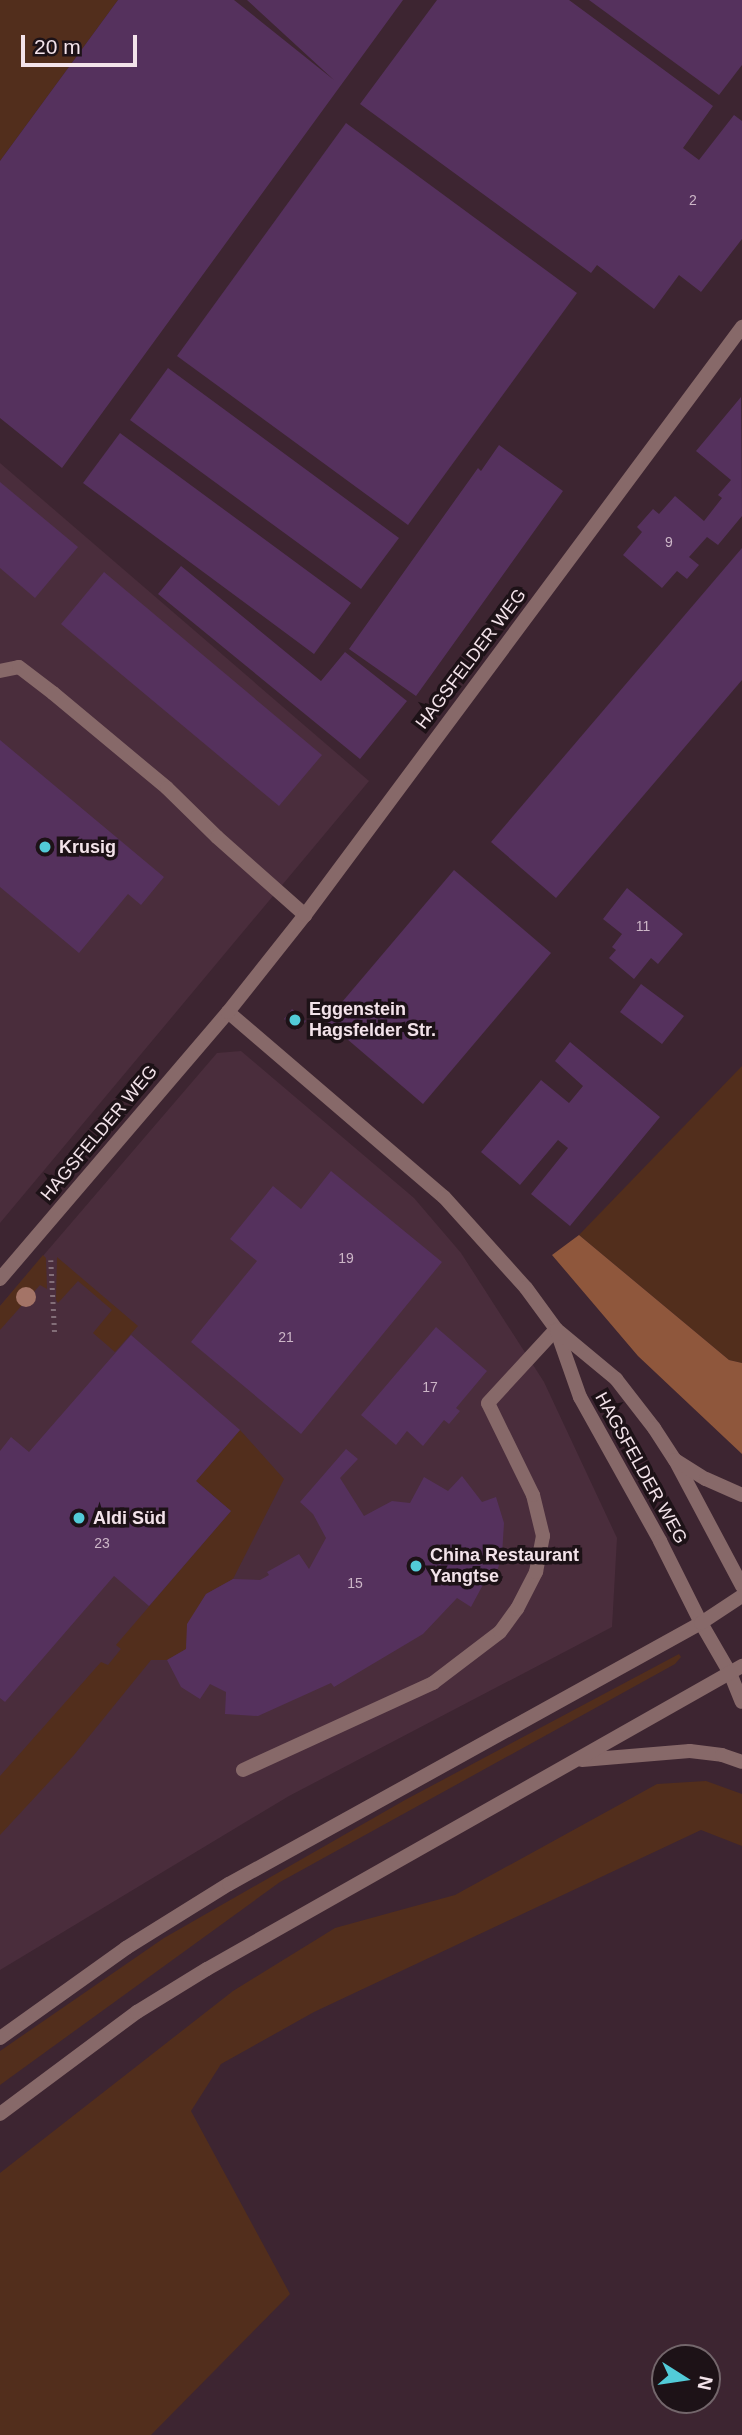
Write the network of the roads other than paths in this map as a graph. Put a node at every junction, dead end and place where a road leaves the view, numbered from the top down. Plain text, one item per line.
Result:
1 (742, 327) edge
2 (0, 671) edge
3 (304, 915) junction
4 (228, 1012) junction
5 (0, 1279) edge
6 (555, 1329) junction
7 (675, 1460) junction
8 (742, 1495) edge
9 (742, 1586) edge
10 (742, 1596) edge
11 (701, 1623) junction
12 (736, 1670) edge
13 (742, 1702) edge
14 (581, 1760) junction
15 (742, 1762) edge
16 (243, 1770) dead end
17 (0, 2038) edge
18 (0, 2114) edge

1 - 3 street, HAGSFELDER WEG
2 - 3 street
3 - 4 street, HAGSFELDER WEG
4 - 5 street, HAGSFELDER WEG
4 - 6 street, HAGSFELDER WEG
6 - 7 street, HAGSFELDER WEG
6 - 11 street, HAGSFELDER WEG
6 - 16 street
7 - 8 street
7 - 9 street, HAGSFELDER WEG
10 - 11 street
11 - 12 street, HAGSFELDER WEG
11 - 17 street
12 - 13 street, HAGSFELDER WEG
12 - 14 street
14 - 15 street
14 - 18 street

